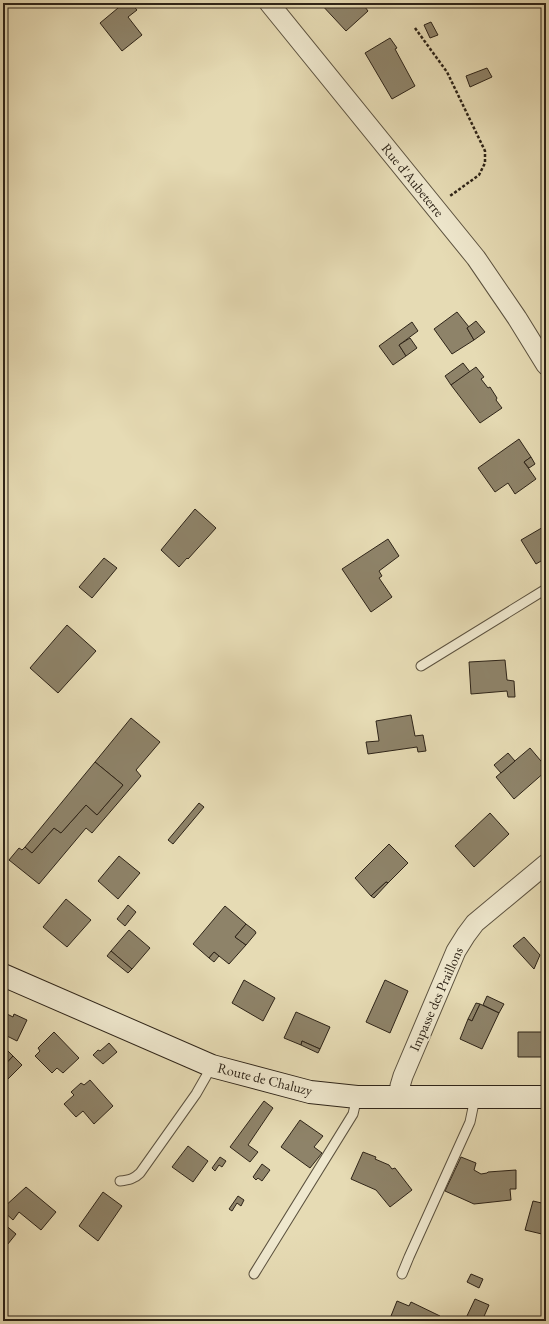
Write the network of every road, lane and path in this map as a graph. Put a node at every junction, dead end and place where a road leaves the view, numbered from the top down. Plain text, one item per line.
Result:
1 (269, 3) edge
2 (415, 28) dead end
3 (435, 206) junction
4 (546, 365) edge
5 (546, 589) edge
6 (421, 666) dead end
7 (546, 864) edge
8 (3, 975) edge
9 (212, 1066) junction
10 (357, 1097) junction
11 (399, 1097) junction
12 (546, 1097) edge
13 (474, 1098) junction
14 (120, 1181) dead end
15 (254, 1274) dead end
16 (402, 1274) dead end

1 - 3 street, Rue d'Aubeterre
2 - 3 path
3 - 4 street, Rue d'Aubeterre
5 - 6 lane
7 - 11 street, Impasse des Praillons
8 - 9 street, Route de Chaluzy
9 - 10 street, Route de Chaluzy
9 - 14 lane
10 - 11 street, Route de Chaluzy
10 - 15 lane
11 - 13 street, Route de Chaluzy
12 - 13 street, Route de Chaluzy
13 - 16 lane

